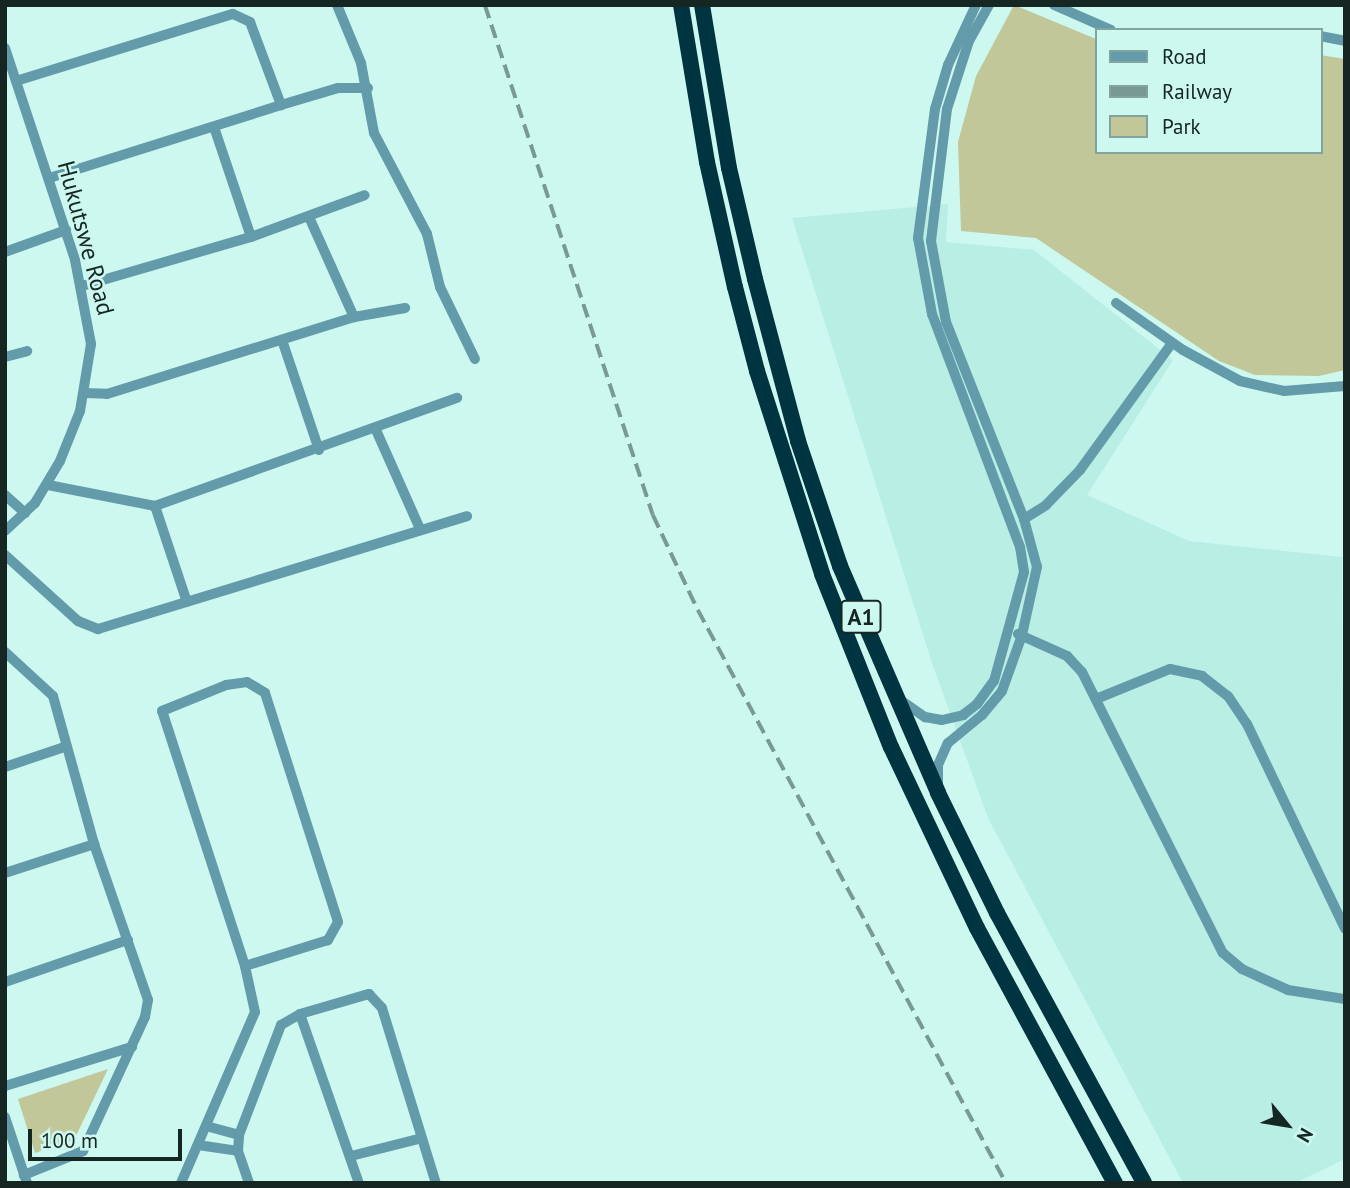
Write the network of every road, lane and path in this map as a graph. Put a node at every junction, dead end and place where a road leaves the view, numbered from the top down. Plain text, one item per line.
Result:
1 (337, 5) edge
2 (681, 5) edge
3 (702, 5) edge
4 (976, 5) edge
5 (989, 5) edge
6 (1054, 5) edge
7 (1106, 28) edge
8 (1322, 36) edge
9 (1345, 41) edge
10 (5, 48) edge
11 (16, 81) junction
12 (368, 88) junction
13 (281, 105) junction
14 (214, 127) junction
15 (49, 178) junction
16 (365, 195) dead end
17 (309, 217) junction
18 (66, 230) junction
19 (251, 237) junction
20 (5, 251) edge
21 (82, 286) junction
22 (1116, 303) dead end
23 (405, 308) dead end
24 (354, 317) junction
25 (282, 340) junction
26 (1172, 343) junction
27 (27, 351) dead end
28 (5, 358) edge
29 (475, 359) dead end
30 (1345, 386) edge
31 (84, 393) junction
32 (457, 398) dead end
33 (376, 430) junction
34 (319, 450) junction
35 (48, 485) junction
36 (5, 495) edge
37 (155, 506) junction
38 (25, 513) junction
39 (467, 516) dead end
40 (1024, 519) junction
41 (420, 529) junction
42 (5, 531) edge
43 (5, 555) edge
44 (187, 602) junction
45 (1009, 631) junction
46 (1022, 635) junction
47 (6, 654) edge
48 (892, 693) junction
49 (1096, 699) junction
50 (67, 746) junction
51 (5, 767) edge
52 (938, 793) junction
53 (94, 844) junction
54 (5, 873) edge
55 (1345, 929) edge
56 (128, 940) junction
57 (246, 966) junction
58 (5, 982) edge
59 (1345, 999) edge
60 (300, 1014) junction
61 (132, 1047) junction
62 (5, 1086) edge
63 (5, 1118) edge
64 (206, 1126) junction
65 (239, 1135) junction
66 (422, 1138) junction
67 (198, 1145) junction
68 (238, 1151) junction
69 (351, 1156) junction
70 (26, 1179) edge
71 (181, 1183) edge
72 (249, 1183) edge
73 (359, 1183) edge
74 (436, 1183) edge
75 (1115, 1183) edge
76 (1144, 1183) edge

1 - 12 street
2 - 75 highway, A1
3 - 48 highway, A1
4 - 45 street
5 - 40 street
6 - 7 street
8 - 9 street
10 - 11 street, Hukutswe Road
11 - 13 street
11 - 15 street, Hukutswe Road
12 - 13 street
12 - 29 street
13 - 14 street
14 - 15 street
14 - 19 street
15 - 18 street, Hukutswe Road
16 - 17 street
17 - 19 street
17 - 24 street
18 - 20 street
18 - 21 street, Hukutswe Road
19 - 21 street
21 - 31 street, Hukutswe Road
22 - 26 street
23 - 24 street
24 - 25 street
25 - 31 street
25 - 34 street
26 - 30 street
26 - 40 street
27 - 28 street
31 - 35 street, Hukutswe Road
32 - 33 street
33 - 34 street
33 - 41 street
34 - 37 street
35 - 37 street
35 - 38 street, Hukutswe Road
36 - 38 street
37 - 44 street
38 - 42 street, Hukutswe Road
39 - 41 street
40 - 46 street
41 - 44 street
43 - 44 street
45 - 46 street
45 - 48 street
46 - 49 street
46 - 52 street
47 - 50 street
48 - 52 highway, A1
49 - 55 street
49 - 59 street
50 - 51 street
50 - 53 street
52 - 76 highway, A1
53 - 54 street
53 - 56 street
56 - 58 street
56 - 61 street
57 - 57 street
57 - 64 street
60 - 65 street
60 - 66 street
60 - 69 street
61 - 62 street
61 - 70 street
63 - 70 street
64 - 65 street
64 - 67 street
65 - 68 street
66 - 69 street
66 - 74 street
67 - 68 street
67 - 71 street
68 - 72 street
69 - 73 street

